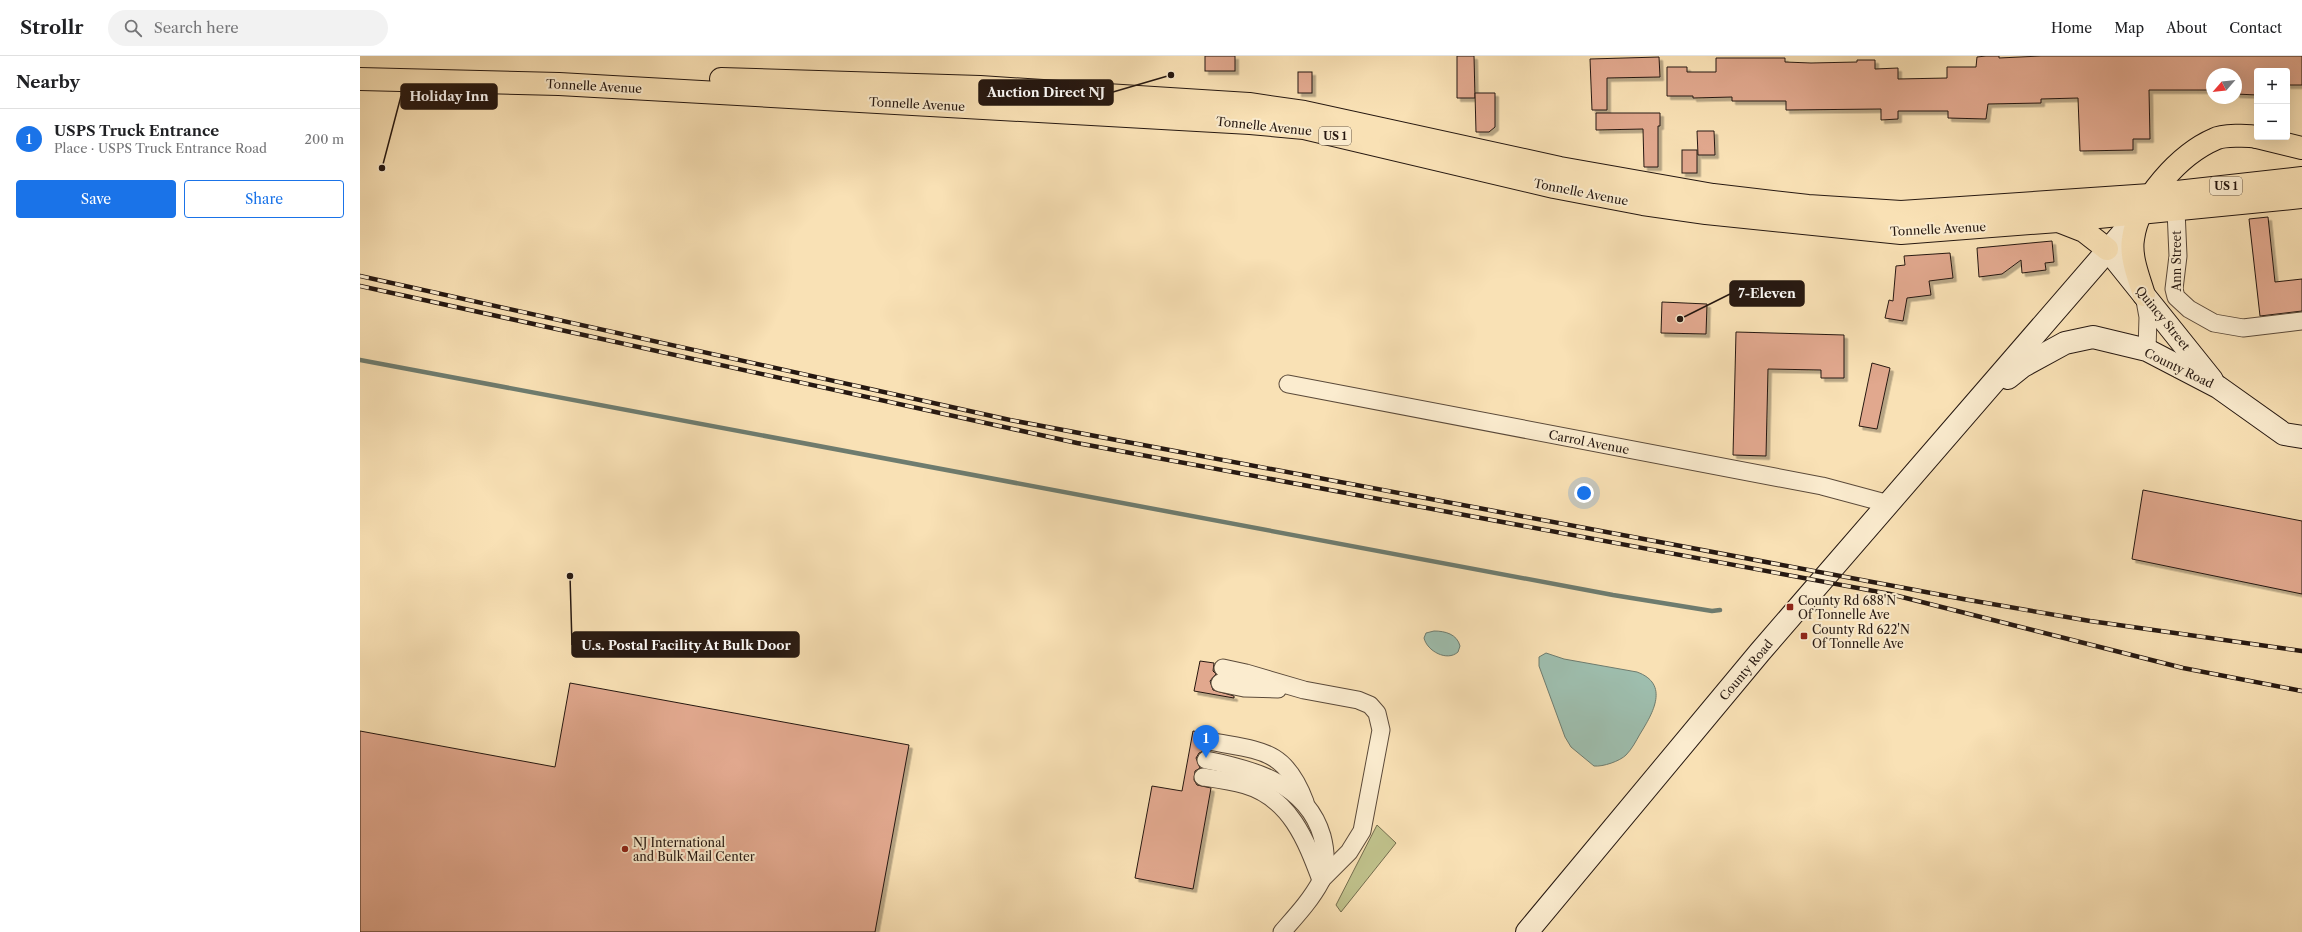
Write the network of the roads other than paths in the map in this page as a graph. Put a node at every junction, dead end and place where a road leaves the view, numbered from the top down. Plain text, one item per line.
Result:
1 (360, 67) edge
2 (360, 79) edge
3 (2254, 137) edge
4 (2269, 140) edge
5 (2302, 148) edge
6 (2302, 178) edge
7 (2302, 196) edge
8 (2145, 204) junction
9 (2176, 210) junction
10 (2058, 221) junction
11 (2107, 249) junction
12 (2144, 295) junction
13 (2302, 321) edge
14 (2148, 350) junction
15 (1288, 384) dead end
16 (2218, 388) junction
17 (1968, 411) junction
18 (2302, 437) edge
19 (1889, 504) junction
20 (1221, 676) dead end
21 (1209, 741) dead end
22 (1206, 760) dead end
23 (1203, 777) dead end
24 (1306, 804) junction
25 (1321, 880) junction
26 (1282, 932) edge
27 (1527, 932) edge

1 - 8 highway, Tonnelle Avenue / US 1
2 - 10 highway, Tonnelle Avenue / US 1
3 - 8 highway
4 - 5 highway
6 - 8 highway, Tonnelle Avenue / US 1
7 - 9 highway, Tonnelle Avenue / US 1
8 - 9 highway, Tonnelle Avenue / US 1
8 - 10 highway, Tonnelle Avenue / US 1
8 - 11 main road, County Road
8 - 12 highway
9 - 13 street, Ann Street
10 - 11 highway
11 - 12 main road, Quincy Street
11 - 17 main road, County Road
12 - 14 street
12 - 16 main road, Quincy Street
14 - 16 main road, County Road
14 - 17 main road, County Road
15 - 19 street, Carrol Avenue
16 - 18 main road, County Road
17 - 19 main road, County Road
19 - 27 main road, County Road
20 - 25 street
21 - 24 street
22 - 24 street
23 - 25 street
24 - 25 street
25 - 26 street

